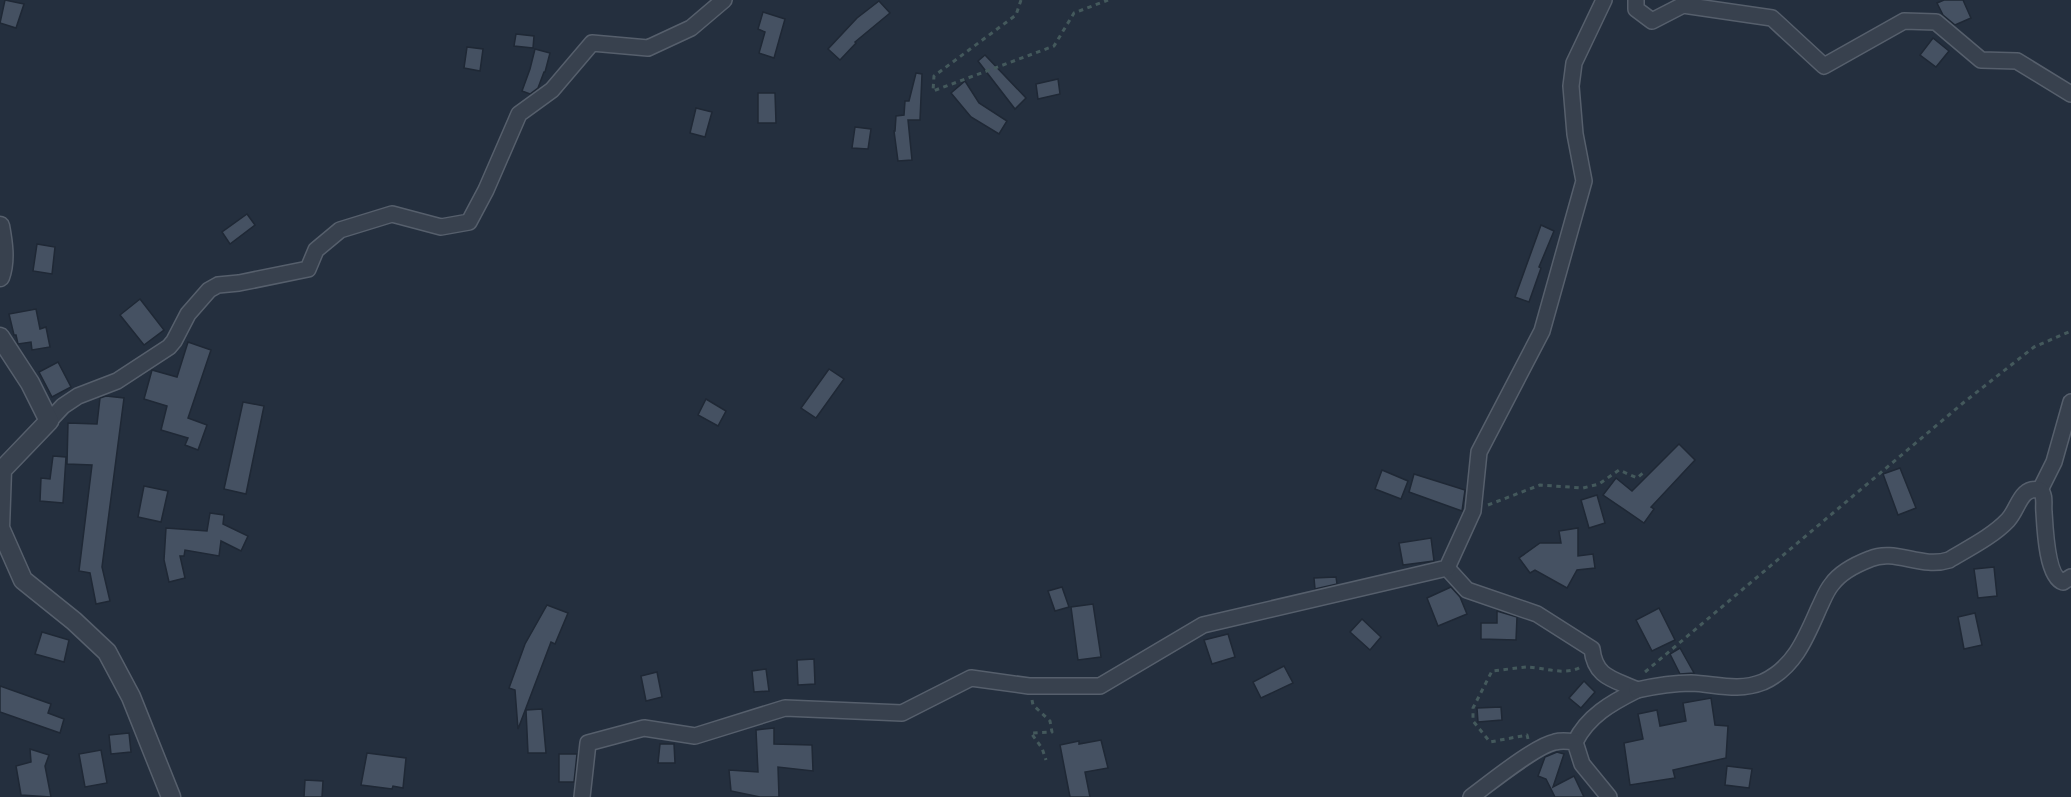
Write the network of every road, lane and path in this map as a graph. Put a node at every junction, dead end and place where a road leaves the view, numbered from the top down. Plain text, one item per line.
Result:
1 (724, 0) edge
2 (1021, 0) edge
3 (1107, 0) edge
4 (1604, 0) edge
5 (1636, 0) edge
6 (2071, 94) edge
7 (0, 226) edge
8 (0, 277) edge
9 (2071, 331) edge
10 (0, 337) edge
11 (2071, 402) edge
12 (49, 421) junction
13 (1642, 473) dead end
14 (2040, 490) junction
15 (1473, 511) junction
16 (1447, 567) junction
17 (2071, 577) edge
18 (1593, 658) junction
19 (1029, 686) junction
20 (1637, 690) junction
21 (1575, 742) junction
22 (1533, 752) junction
23 (1046, 760) dead end
24 (171, 797) edge
25 (582, 797) edge
26 (1471, 797) edge
27 (1609, 797) edge

1 - 12 street
2 - 3 path
4 - 15 street
5 - 6 street
7 - 8 street
9 - 20 path
10 - 12 street
11 - 14 street
12 - 24 street
13 - 15 path
14 - 17 street
14 - 20 street
15 - 16 street
16 - 18 street
16 - 19 street
18 - 20 street
18 - 22 path
19 - 23 path
19 - 25 street
20 - 21 street
21 - 22 street
21 - 27 street
22 - 26 street

